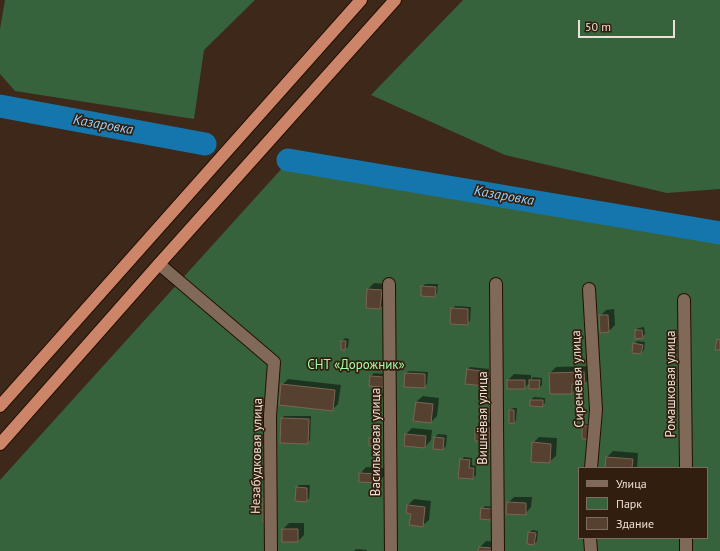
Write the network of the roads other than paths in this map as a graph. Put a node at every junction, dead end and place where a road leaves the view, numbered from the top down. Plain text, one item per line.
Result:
1 (361, 0) edge
2 (395, 0) edge
3 (159, 264) junction
4 (389, 284) dead end
5 (496, 284) dead end
6 (588, 289) dead end
7 (684, 300) dead end
8 (0, 406) edge
9 (0, 444) edge
10 (591, 467) edge
11 (686, 467) edge
12 (590, 539) edge
13 (686, 539) edge
14 (270, 551) edge
15 (391, 551) edge
16 (498, 551) edge
17 (591, 551) edge
18 (686, 551) edge

1 - 8 highway
2 - 3 highway
3 - 9 highway
3 - 14 street, Незабудковая улица
4 - 15 street, Васильковая улица
5 - 16 street, Вишнёвая улица
6 - 10 street, Сиреневая улица
7 - 11 street, Ромашковая улица
12 - 17 street
13 - 18 street

